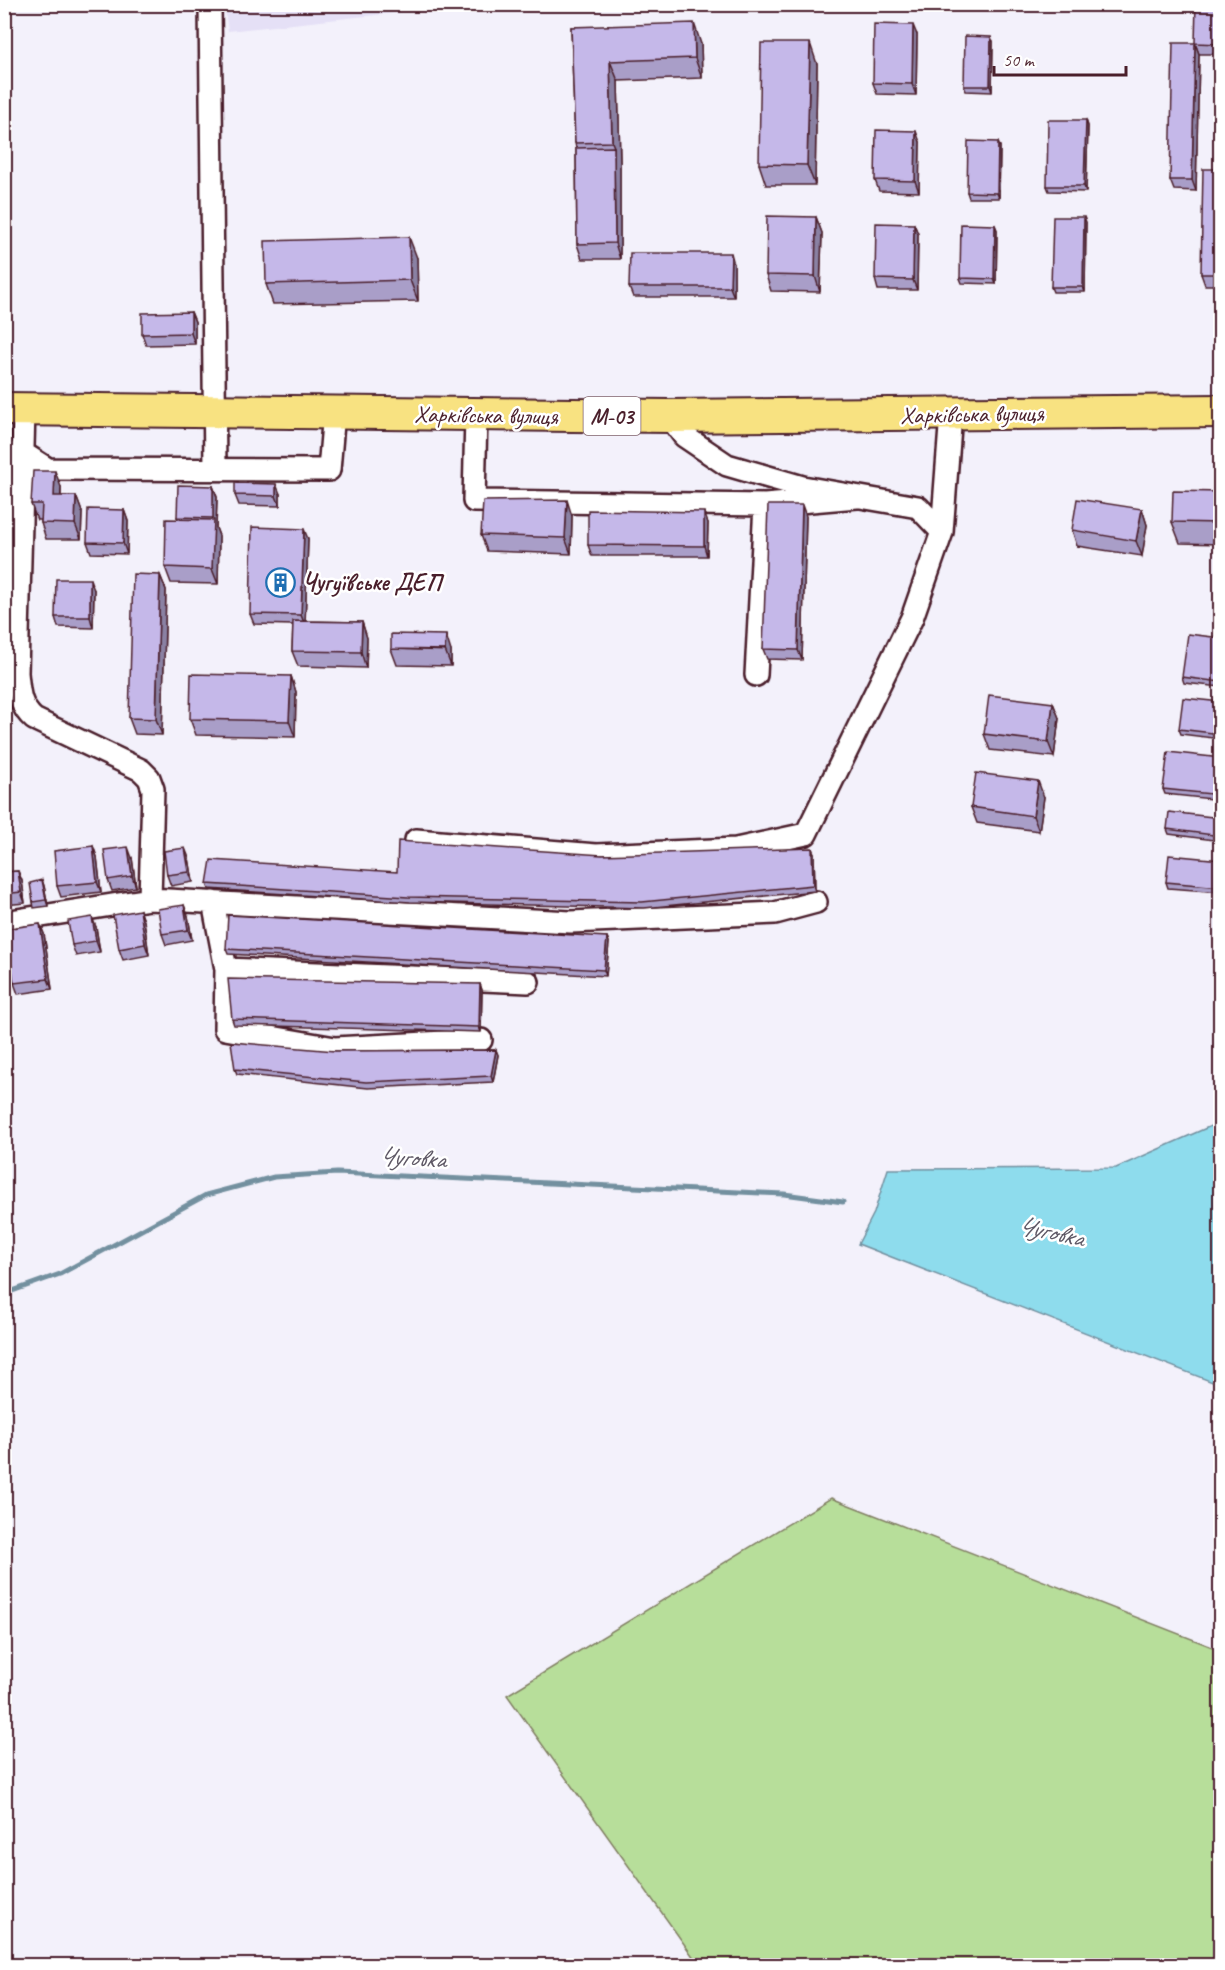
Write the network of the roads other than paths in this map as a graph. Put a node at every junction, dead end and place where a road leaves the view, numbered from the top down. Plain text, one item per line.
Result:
1 (210, 4) edge
2 (14, 410) edge
3 (213, 411) junction
4 (1221, 411) edge
5 (334, 412) junction
6 (951, 414) junction
7 (476, 415) junction
8 (669, 416) junction
9 (14, 453) edge
10 (215, 468) junction
11 (857, 497) junction
12 (765, 505) junction
13 (942, 532) junction
14 (756, 675) dead end
15 (416, 840) edge
16 (150, 899) junction
17 (213, 902) junction
18 (816, 902) dead end
19 (4, 922) edge
20 (226, 969) junction
21 (528, 982) dead end
22 (481, 1040) dead end

1 - 3 street
2 - 3 highway, Харківська вулиця / М-03
2 - 9 street
3 - 5 highway, Харківська вулиця / М-03
3 - 10 street
4 - 6 highway, Харківська вулиця / М-03
5 - 7 highway, Харківська вулиця / М-03
5 - 10 street
6 - 8 highway, Харківська вулиця / М-03
6 - 13 street
7 - 8 highway, Харківська вулиця / М-03
7 - 12 street
8 - 11 street
9 - 10 street
9 - 16 street
11 - 12 street
11 - 13 street
12 - 14 street
13 - 15 street
16 - 17 street
16 - 19 street
17 - 18 street
17 - 20 street
20 - 21 street
20 - 22 street

